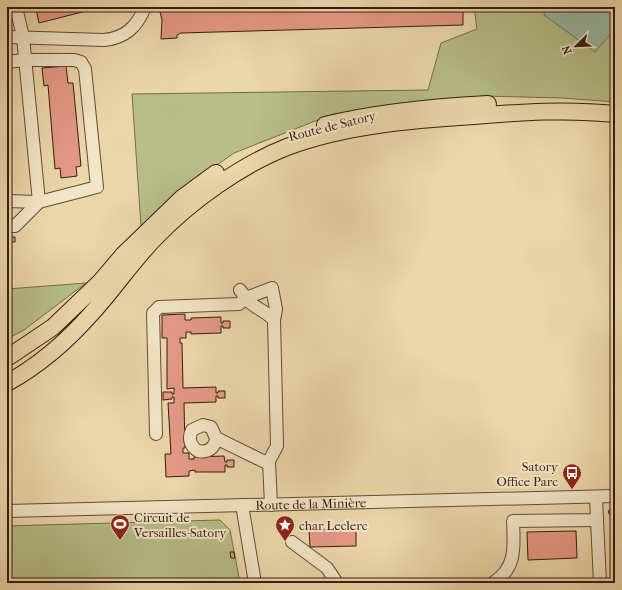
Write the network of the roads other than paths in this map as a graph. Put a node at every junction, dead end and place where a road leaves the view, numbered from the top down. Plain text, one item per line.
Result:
1 (16, 7) edge
2 (145, 7) edge
3 (7, 37) edge
4 (23, 37) junction
5 (25, 60) junction
6 (7, 62) edge
7 (615, 103) edge
8 (615, 114) edge
9 (7, 201) edge
10 (38, 202) junction
11 (7, 226) edge
12 (119, 278) junction
13 (100, 282) junction
14 (243, 294) junction
15 (274, 320) junction
16 (7, 346) edge
17 (7, 358) edge
18 (7, 371) edge
19 (7, 383) edge
20 (156, 434) dead end
21 (216, 438) dead end
22 (269, 464) junction
23 (615, 496) edge
24 (596, 497) junction
25 (242, 505) junction
26 (271, 505) junction
27 (7, 511) edge
28 (597, 520) junction
29 (292, 542) dead end
30 (255, 583) edge
31 (338, 583) edge
32 (493, 583) edge
33 (600, 583) edge

1 - 4 street
2 - 4 street
3 - 4 street
4 - 5 street
5 - 6 street
5 - 10 street
5 - 10 street
7 - 13 main road, Route de Satory
8 - 12 main road, Route de Satory
9 - 10 street
10 - 11 street
12 - 18 main road
12 - 19 main road
13 - 16 main road
13 - 17 main road
14 - 15 street
14 - 15 street
14 - 20 street
15 - 22 street
21 - 22 street
22 - 26 street
23 - 24 street, Route de la Minière
24 - 26 street, Route de la Minière
24 - 28 street
25 - 26 street, Route de la Minière
25 - 27 street, Route de la Minière
25 - 30 street
28 - 32 street
28 - 33 street
29 - 31 street

